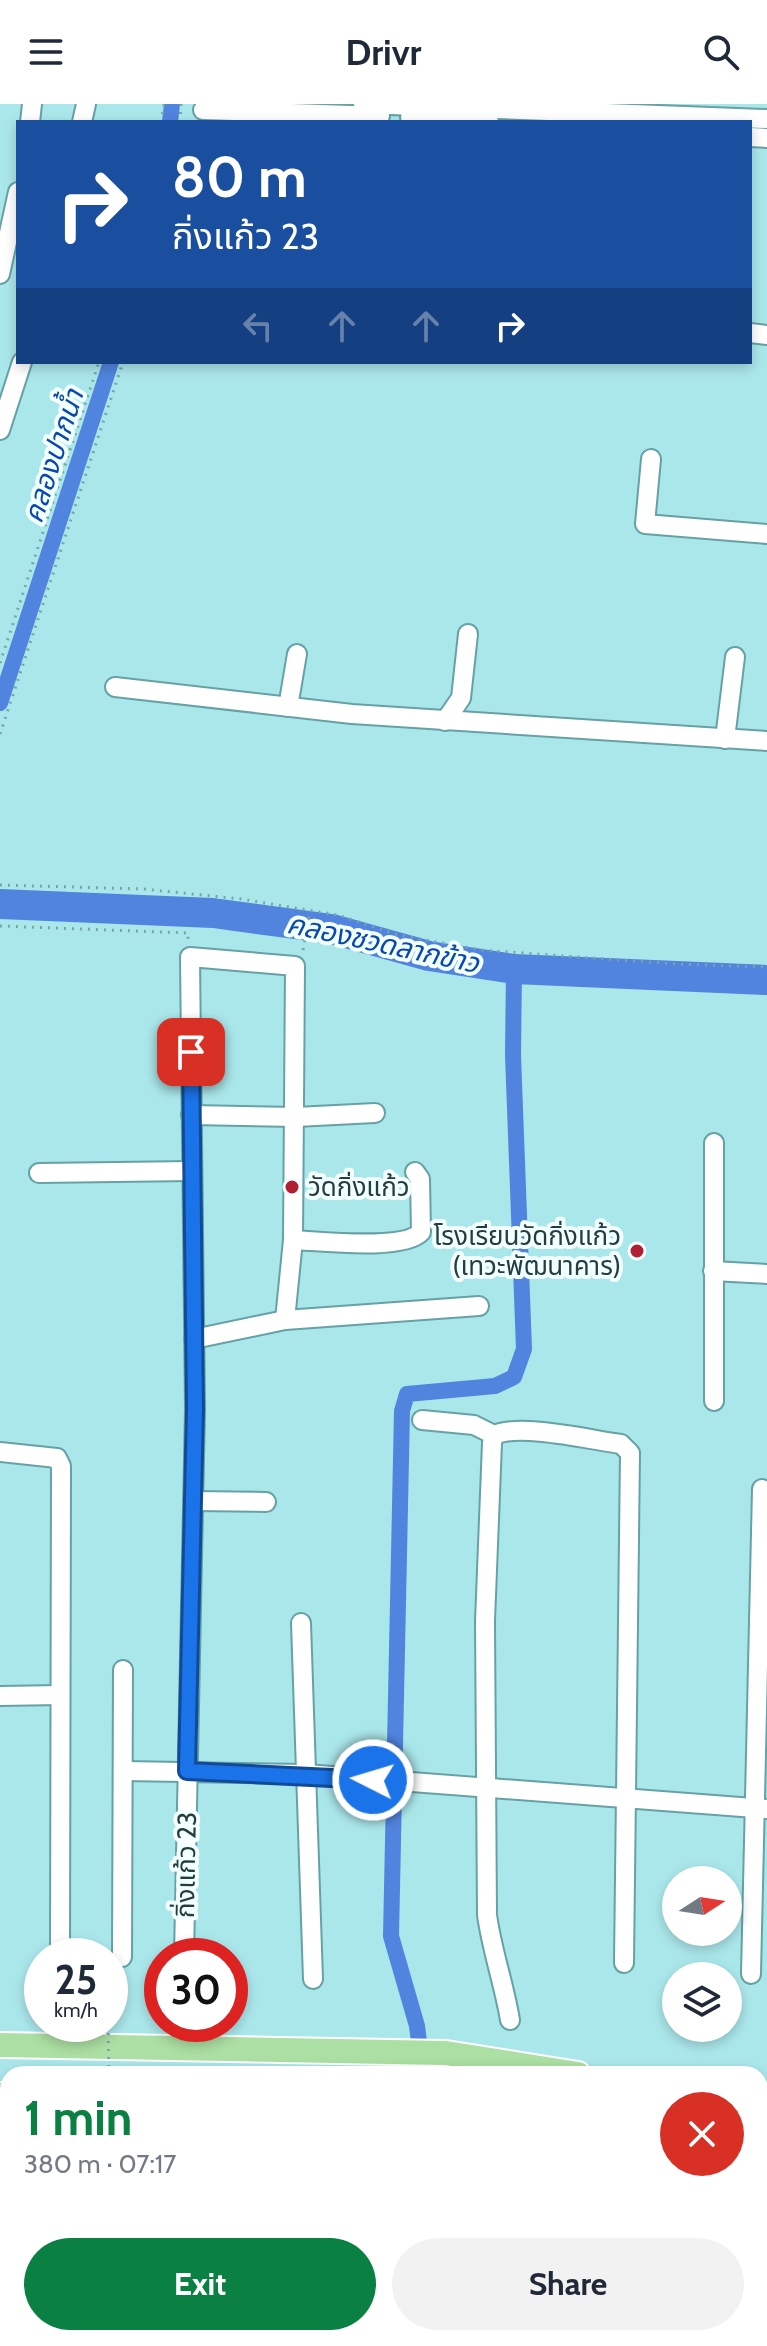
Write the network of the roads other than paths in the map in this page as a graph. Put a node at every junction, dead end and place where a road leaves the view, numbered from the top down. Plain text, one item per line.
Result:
1 (363, 104) edge
2 (446, 105) edge
3 (549, 108) edge
4 (640, 109) edge
5 (203, 110) dead end
6 (739, 111) edge
7 (767, 119) edge
8 (441, 120) edge
9 (16, 200) edge
10 (1, 264) edge
11 (21, 364) edge
12 (0, 430) edge
13 (651, 459) dead end
14 (767, 534) edge
15 (468, 634) dead end
16 (297, 654) dead end
17 (735, 657) dead end
18 (115, 687) dead end
19 (288, 707) junction
20 (445, 721) junction
21 (725, 739) junction
22 (767, 741) edge
23 (375, 1113) dead end
24 (191, 1115) junction
25 (296, 1117) junction
26 (714, 1143) dead end
27 (192, 1171) junction
28 (415, 1172) dead end
29 (39, 1173) dead end
30 (293, 1240) junction
31 (713, 1271) junction
32 (767, 1274) edge
33 (479, 1306) dead end
34 (285, 1320) junction
35 (194, 1339) junction
36 (714, 1401) dead end
37 (422, 1420) dead end
38 (494, 1435) junction
39 (0, 1452) edge
40 (762, 1489) dead end
41 (193, 1501) junction
42 (266, 1502) dead end
43 (301, 1623) dead end
44 (123, 1670) dead end
45 (60, 1695) junction
46 (0, 1696) edge
47 (124, 1771) junction
48 (187, 1771) junction
49 (306, 1774) junction
50 (485, 1790) junction
51 (626, 1800) junction
52 (762, 1809) edge
53 (60, 1938) edge
54 (122, 1938) edge
55 (184, 1938) edge
56 (624, 1963) dead end
57 (751, 1974) dead end
58 (313, 1979) dead end
59 (510, 2020) dead end
60 (24, 2041) edge
61 (248, 2041) edge
62 (0, 2045) edge
63 (528, 2066) edge

1 - 2 street
2 - 3 street
3 - 4 street
4 - 6 street
5 - 8 street
6 - 7 street
9 - 10 street
11 - 12 street
13 - 14 street
15 - 20 street
16 - 19 street
17 - 21 street
18 - 19 street
19 - 20 street
20 - 21 street
21 - 22 street
23 - 25 street
24 - 25 street
24 - 25 street, กิ่งแก้ว 23
24 - 27 street, กิ่งแก้ว 23
25 - 30 street
26 - 31 street
27 - 29 street
27 - 35 street, กิ่งแก้ว 23
28 - 30 street
30 - 34 street
31 - 32 street
31 - 36 street
33 - 34 street
34 - 35 street
35 - 41 street, กิ่งแก้ว 23
37 - 38 street
38 - 50 street
38 - 51 street
39 - 45 street
40 - 52 street
41 - 42 street
41 - 48 street, กิ่งแก้ว 23
43 - 49 street
44 - 47 street
45 - 46 street
45 - 53 street
47 - 48 street
47 - 54 street
48 - 49 street
48 - 55 street, กิ่งแก้ว 23
49 - 50 street
49 - 58 street
50 - 51 street
50 - 59 street
51 - 52 street
51 - 56 street
52 - 57 street
60 - 62 main road
61 - 63 main road

